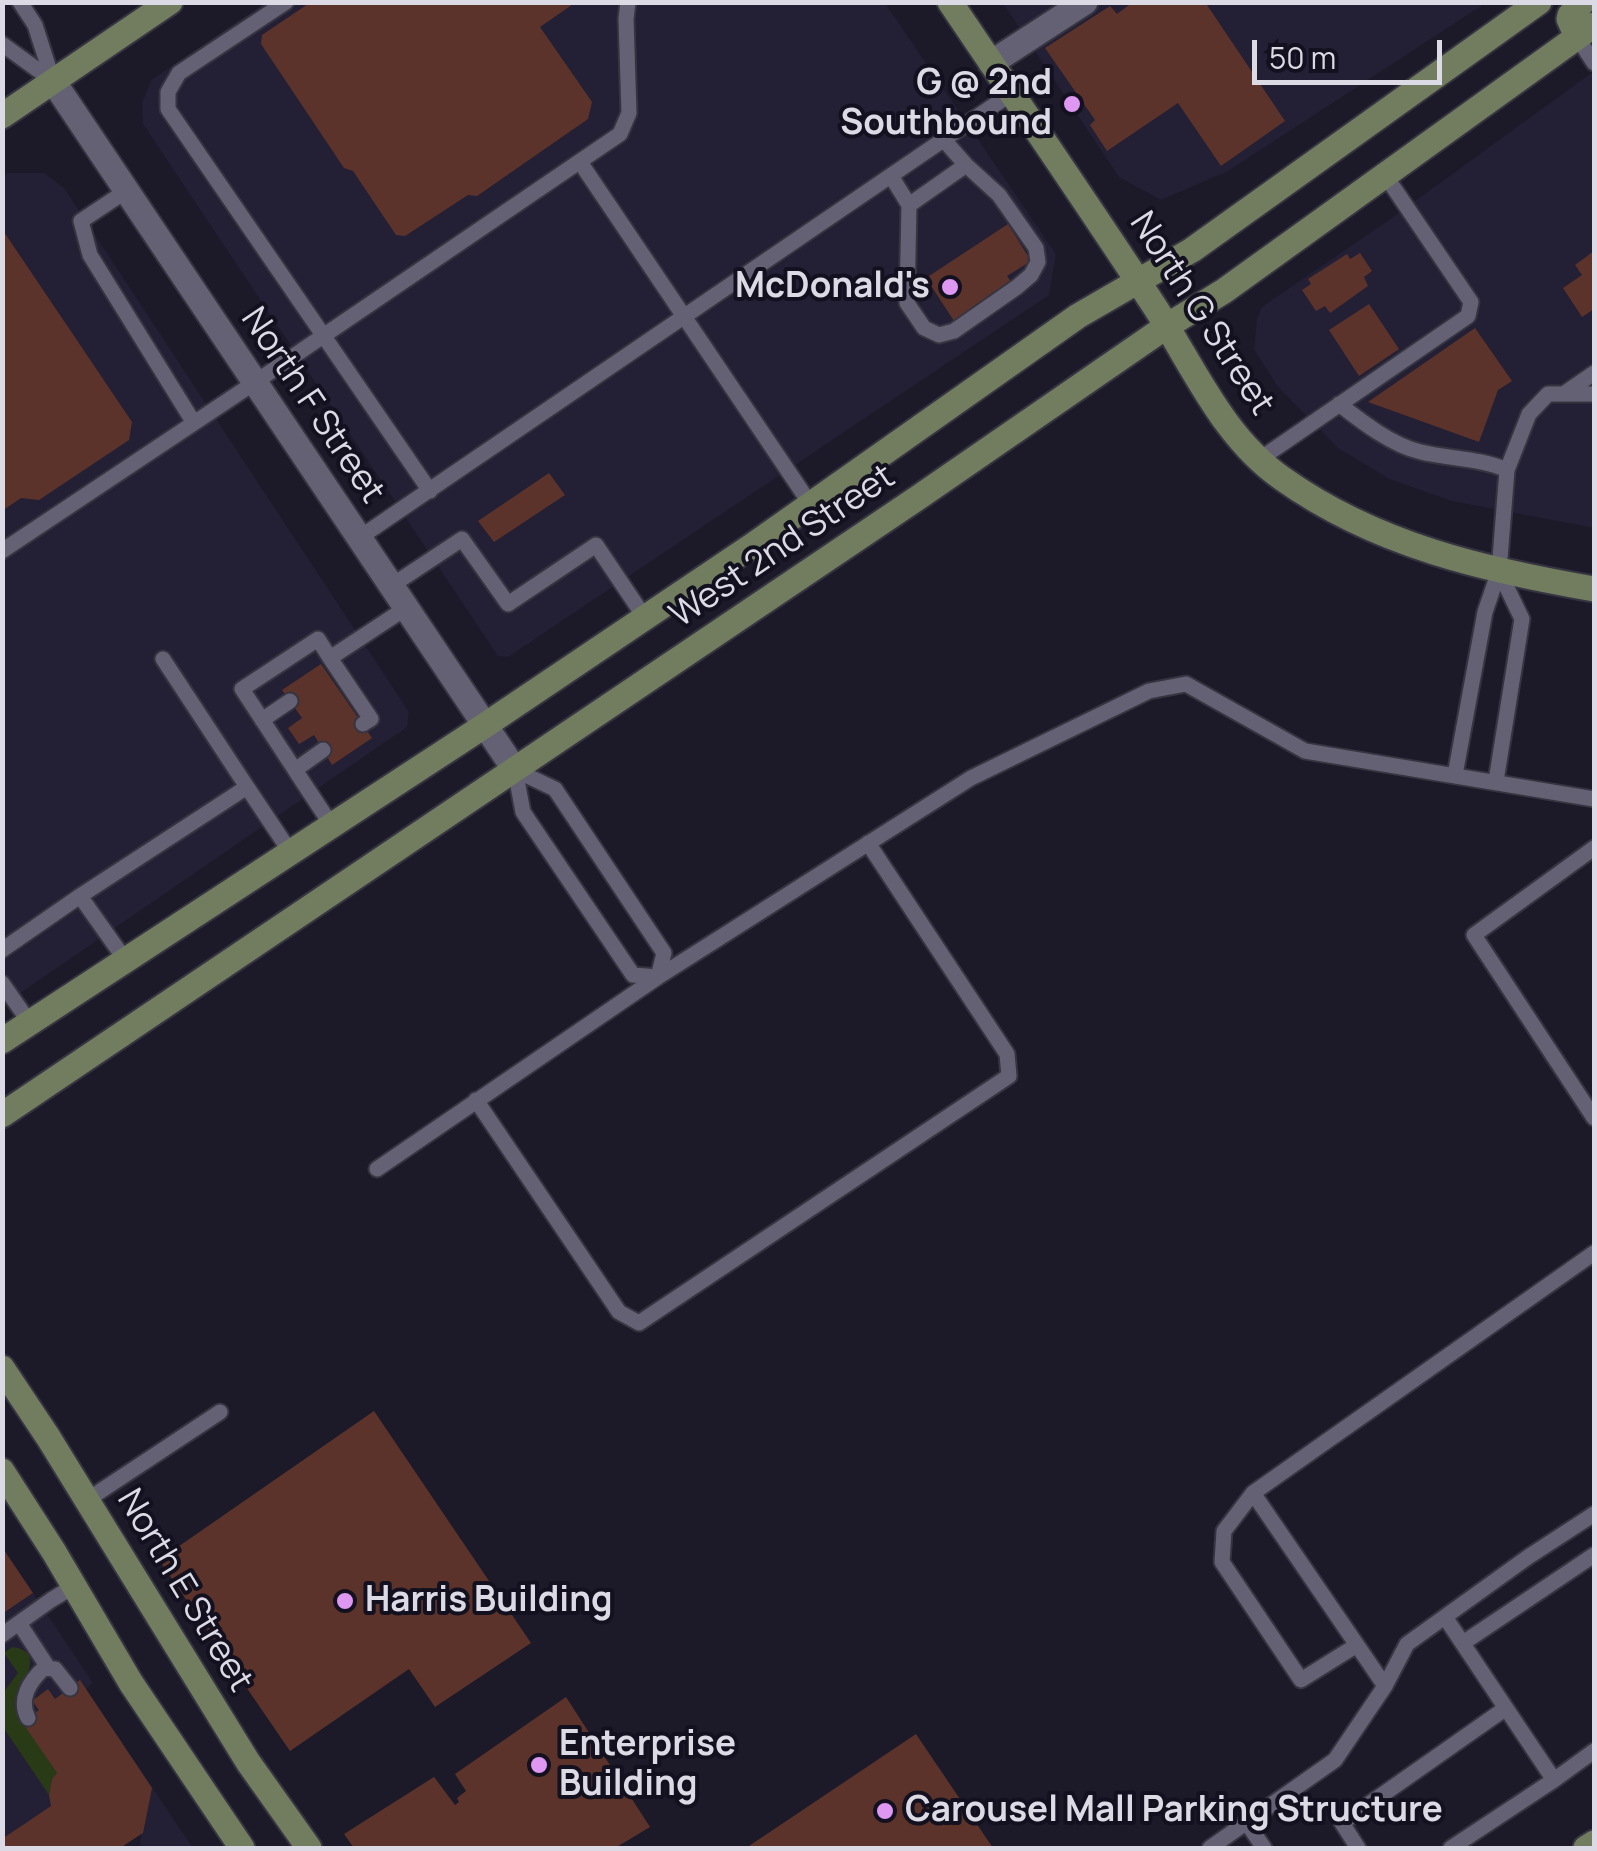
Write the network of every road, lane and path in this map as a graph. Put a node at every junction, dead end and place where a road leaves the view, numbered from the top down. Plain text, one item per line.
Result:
1 (20, 2) edge
2 (170, 2) edge
3 (286, 2) edge
4 (628, 2) edge
5 (950, 2) edge
6 (1085, 2) edge
7 (1539, 2) edge
8 (1583, 2) edge
9 (1586, 31) edge
10 (2, 44) edge
11 (991, 62) junction
12 (1594, 62) edge
13 (53, 81) junction
14 (1012, 94) junction
15 (2, 116) edge
16 (944, 140) junction
17 (580, 162) junction
18 (966, 165) junction
19 (1386, 175) junction
20 (891, 176) junction
21 (126, 191) junction
22 (909, 205) junction
23 (1139, 282) junction
24 (685, 317) junction
25 (1167, 326) junction
26 (324, 336) junction
27 (1594, 372) edge
28 (254, 383) junction
29 (1564, 394) junction
30 (1594, 394) edge
31 (1339, 404) junction
32 (194, 423) junction
33 (1260, 459) junction
34 (1507, 470) junction
35 (430, 491) junction
36 (810, 504) junction
37 (359, 538) junction
38 (2, 551) edge
39 (1499, 572) junction
40 (391, 586) junction
41 (1594, 590) edge
42 (406, 608) junction
43 (645, 618) junction
44 (163, 658) dead end
45 (332, 668) junction
46 (290, 701) dead end
47 (262, 720) junction
48 (363, 724) dead end
49 (484, 726) junction
50 (323, 750) dead end
51 (295, 770) junction
52 (514, 770) junction
53 (1455, 775) junction
54 (1496, 781) junction
55 (248, 787) junction
56 (1594, 800) edge
57 (332, 826) junction
58 (868, 843) junction
59 (1594, 848) edge
60 (291, 853) junction
61 (80, 896) junction
62 (2, 950) edge
63 (126, 960) junction
64 (658, 977) junction
65 (2, 983) edge
66 (30, 1023) junction
67 (2, 1042) edge
68 (476, 1100) junction
69 (2, 1115) edge
70 (1594, 1118) edge
71 (377, 1169) dead end
72 (1594, 1253) edge
73 (2, 1368) edge
74 (220, 1412) dead end
75 (2, 1471) edge
76 (1252, 1493) junction
77 (87, 1500) junction
78 (1594, 1514) edge
79 (1553, 1541) junction
80 (1594, 1555) edge
81 (1573, 1570) junction
82 (74, 1586) junction
83 (1445, 1616) junction
84 (19, 1624) junction
85 (2, 1635) edge
86 (1462, 1643) junction
87 (1356, 1645) junction
88 (47, 1666) junction
89 (1385, 1686) junction
90 (70, 1688) dead end
91 (1506, 1708) junction
92 (28, 1718) dead end
93 (1594, 1752) edge
94 (1554, 1780) junction
95 (1248, 1823) junction
96 (1594, 1843) edge
97 (1217, 1847) edge
98 (242, 1848) edge
99 (309, 1848) edge
100 (1264, 1848) edge
101 (1358, 1848) edge
102 (1452, 1848) edge
103 (1586, 1848) edge

1 - 13 lane
2 - 13 main road
3 - 26 lane
4 - 17 lane
5 - 11 main road, North G Street
6 - 11 street
7 - 23 main road, West 2nd Street
8 - 9 main road
9 - 12 lane
9 - 19 main road, West 2nd Street
10 - 13 lane
11 - 14 main road, North G Street
13 - 15 main road
13 - 21 street, North F Street
14 - 16 lane
14 - 23 main road, North G Street
16 - 18 lane
16 - 20 lane
17 - 24 lane
17 - 26 lane
18 - 22 lane
18 - 22 lane
19 - 25 main road, West 2nd Street
19 - 31 lane
20 - 22 lane
20 - 24 lane
21 - 28 street, North F Street
21 - 32 lane
23 - 25 main road, North G Street
23 - 36 main road, West 2nd Street
24 - 35 lane
24 - 36 lane
25 - 33 main road, North G Street
25 - 52 main road, West 2nd Street
26 - 28 lane
26 - 35 lane
27 - 29 lane
28 - 32 lane
28 - 37 street, North F Street
29 - 30 lane
29 - 34 lane
31 - 33 lane
31 - 34 lane
32 - 38 lane
33 - 39 main road, North G Street
34 - 39 lane
35 - 37 lane
36 - 43 main road, West 2nd Street
37 - 40 street, North F Street
39 - 41 main road, North G Street
39 - 53 lane
39 - 54 lane
40 - 42 street, North F Street
40 - 43 lane
42 - 45 lane
42 - 49 street, North F Street
43 - 49 main road, West 2nd Street
44 - 55 lane
45 - 47 lane
45 - 48 lane
46 - 47 lane
47 - 51 lane
49 - 52 street, North F Street
49 - 57 main road, West 2nd Street
50 - 51 lane
51 - 57 lane
52 - 64 lane
52 - 64 lane
52 - 69 main road, West 2nd Street
53 - 54 lane
53 - 58 lane
54 - 56 lane
55 - 60 lane
55 - 61 lane
57 - 60 main road, West 2nd Street
58 - 64 lane
58 - 68 lane
59 - 70 lane
60 - 63 main road, West 2nd Street
61 - 62 lane
61 - 63 lane
63 - 66 main road, West 2nd Street
64 - 68 lane
65 - 66 lane
66 - 67 main road, West 2nd Street
68 - 71 lane
72 - 76 lane
73 - 77 main road, North E Street
74 - 77 lane
75 - 82 main road
76 - 87 lane
76 - 87 lane
77 - 99 main road, North E Street
78 - 79 lane
79 - 81 lane
79 - 83 lane
80 - 81 lane
81 - 86 lane
82 - 84 lane
82 - 98 main road
83 - 86 lane
83 - 89 lane
84 - 85 lane
84 - 88 lane
86 - 91 lane
87 - 89 lane
88 - 90 lane
88 - 92 lane
89 - 95 lane
91 - 94 lane
91 - 101 lane
93 - 94 lane
94 - 102 lane
95 - 97 lane
95 - 100 lane
96 - 103 main road

